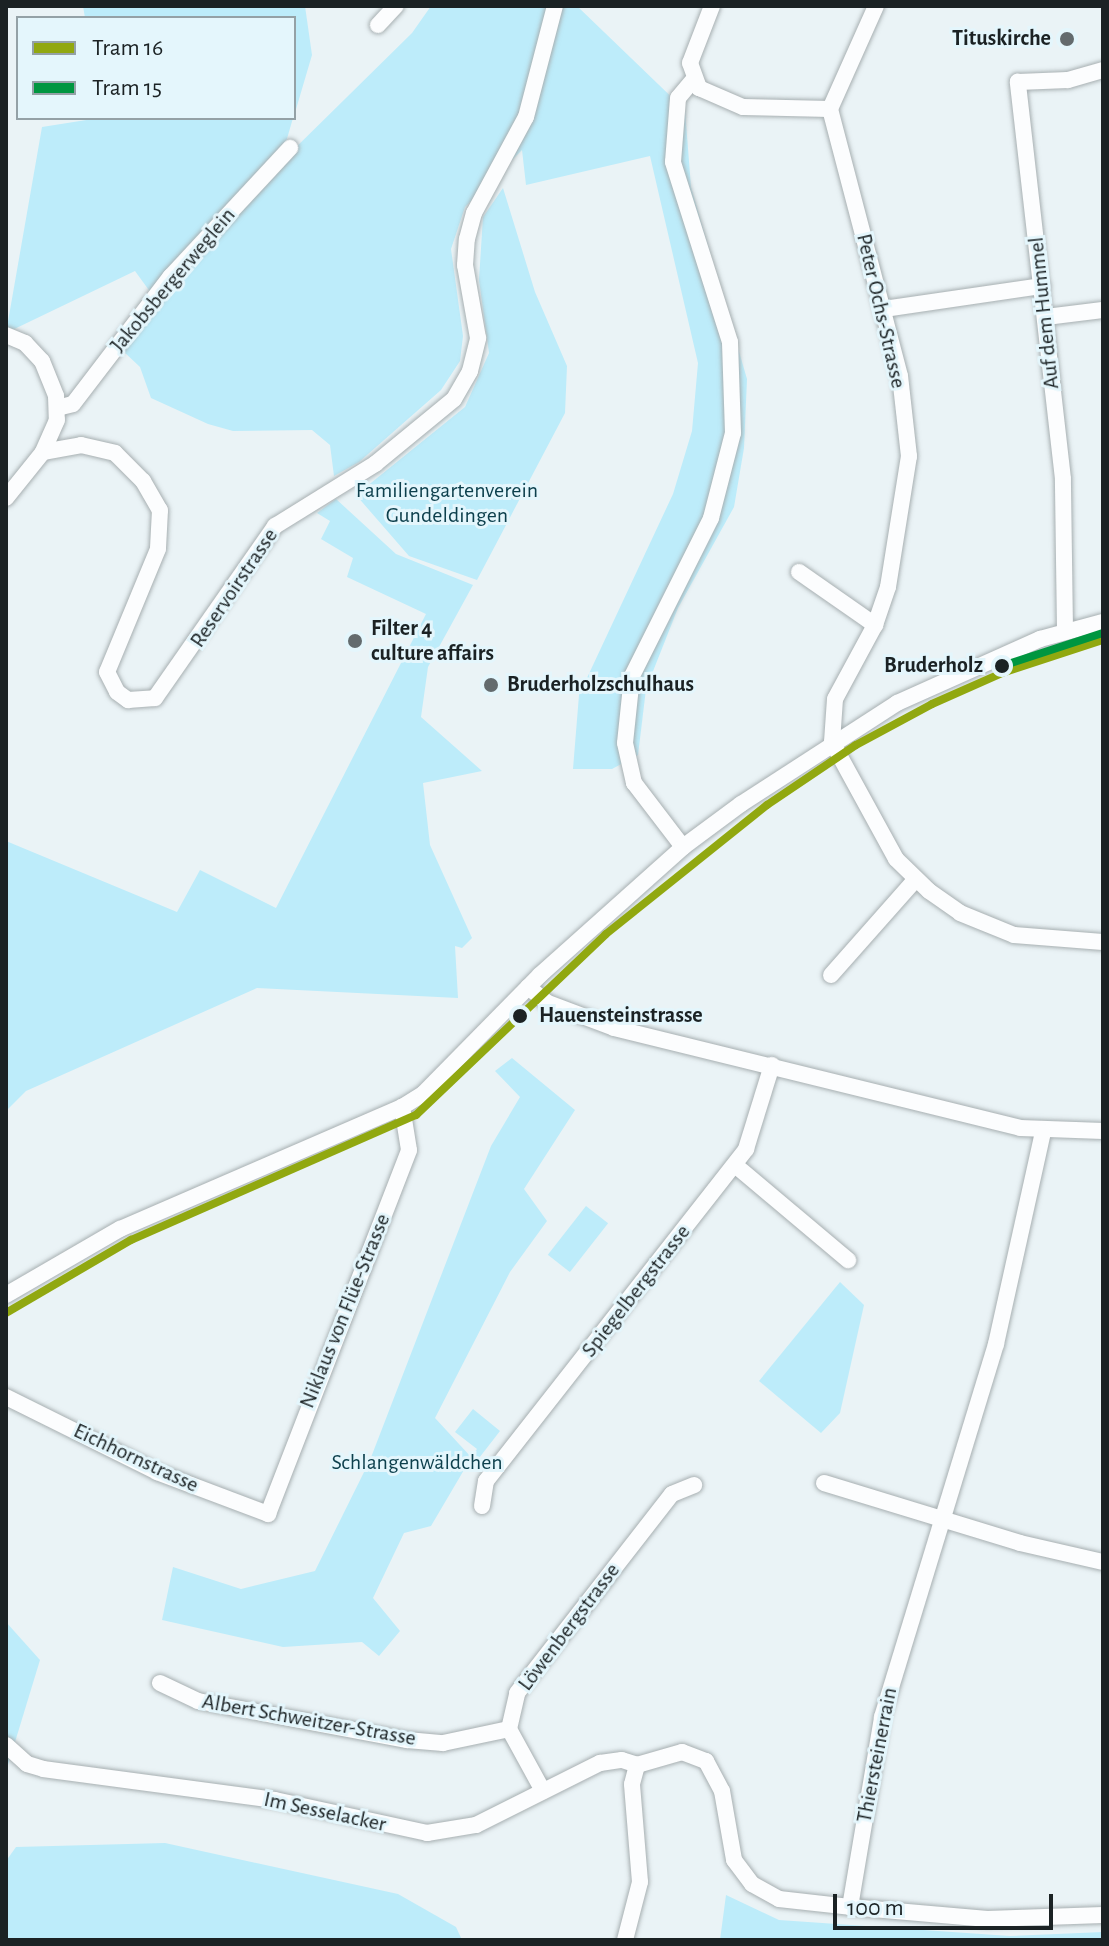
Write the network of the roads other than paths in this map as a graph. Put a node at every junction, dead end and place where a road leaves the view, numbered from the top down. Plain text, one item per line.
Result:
1 (396, 6) edge
2 (555, 6) edge
3 (712, 6) edge
4 (876, 6) edge
5 (378, 25) dead end
6 (1103, 70) edge
7 (693, 80) junction
8 (830, 109) junction
9 (290, 148) dead end
10 (1042, 286) junction
11 (884, 309) junction
12 (1103, 310) edge
13 (1046, 317) junction
14 (6, 335) edge
15 (57, 408) junction
16 (43, 452) junction
17 (6, 498) edge
18 (799, 572) dead end
19 (1103, 622) edge
20 (875, 625) junction
21 (1065, 630) junction
22 (832, 742) junction
23 (683, 847) junction
24 (916, 879) junction
25 (1103, 942) edge
26 (831, 975) dead end
27 (528, 987) junction
28 (772, 1065) junction
29 (402, 1107) junction
30 (1103, 1131) edge
31 (1043, 1132) junction
32 (735, 1165) junction
33 (848, 1260) dead end
34 (6, 1295) edge
35 (6, 1397) edge
36 (824, 1483) dead end
37 (694, 1485) dead end
38 (482, 1506) dead end
39 (268, 1514) joint
40 (940, 1518) junction
41 (1103, 1562) edge
42 (160, 1683) dead end
43 (509, 1729) junction
44 (6, 1745) edge
45 (637, 1765) junction
46 (543, 1791) junction
47 (850, 1907) junction
48 (1103, 1915) edge
49 (625, 1940) edge

1 - 5 street
2 - 16 street, Reservoirstrasse
3 - 7 street
4 - 8 street
6 - 10 street, Auf dem Hummel
7 - 8 street
7 - 23 street
8 - 11 street, Peter Ochs-Strasse
9 - 15 street, Jakobsbergerweglein
10 - 11 street
10 - 13 street, Auf dem Hummel
11 - 20 street, Peter Ochs-Strasse
12 - 13 street
13 - 21 street, Auf dem Hummel
14 - 15 street
15 - 16 street
16 - 17 street
18 - 20 street
19 - 21 street
20 - 22 street, Peter Ochs-Strasse
21 - 22 street
22 - 23 street
22 - 24 street
23 - 27 street
24 - 25 street
24 - 26 street
27 - 28 street
27 - 29 street
28 - 31 street
28 - 32 street, Spiegelbergstrasse
29 - 34 street
29 - 39 street, Niklaus von Flüe-Strasse
30 - 31 street
31 - 40 street, Thiersteinerrain
32 - 33 street
32 - 38 street, Spiegelbergstrasse
35 - 39 street, Eichhornstrasse
36 - 40 street
37 - 43 street, Löwenbergstrasse
40 - 41 street
40 - 47 street, Thiersteinerrain
42 - 43 street, Albert Schweitzer-Strasse
43 - 46 street
44 - 46 street, Im Sesselacker
45 - 46 street, Im Sesselacker
45 - 47 street
45 - 49 street
47 - 48 street

